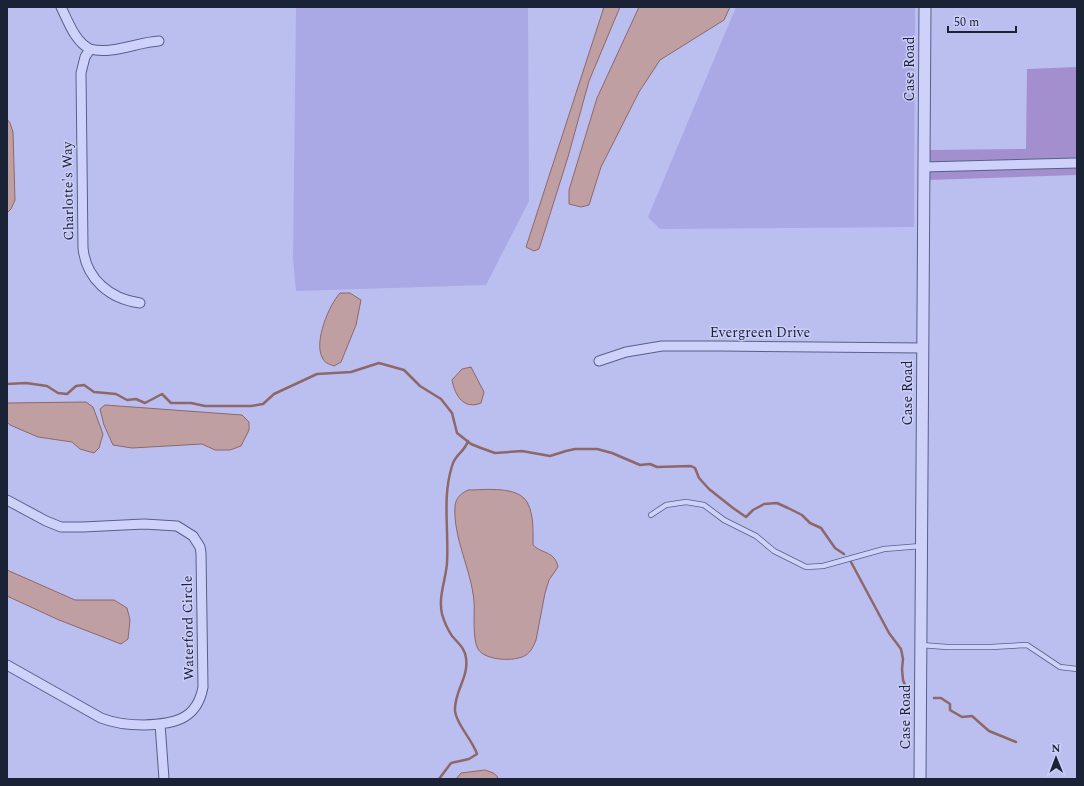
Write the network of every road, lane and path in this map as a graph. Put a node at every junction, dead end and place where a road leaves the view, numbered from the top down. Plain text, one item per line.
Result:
1 (60, 7) edge
2 (925, 7) edge
3 (159, 42) dead end
4 (90, 49) junction
5 (1077, 163) edge
6 (924, 167) junction
7 (140, 304) dead end
8 (922, 348) junction
9 (600, 361) dead end
10 (7, 500) edge
11 (651, 515) dead end
12 (921, 546) junction
13 (921, 645) junction
14 (7, 665) edge
15 (1077, 669) edge
16 (160, 724) junction
17 (164, 779) edge
18 (920, 779) edge

1 - 4 street
2 - 6 street, Case Road
3 - 4 street
4 - 7 street, Charlotte's Way
5 - 6 street
6 - 8 street, Case Road
8 - 9 street, Evergreen Drive
8 - 12 street, Case Road
10 - 16 street, Waterford Circle
11 - 12 lane
12 - 13 street, Case Road
13 - 15 lane
13 - 18 street, Case Road
14 - 16 street, Waterford Circle
16 - 17 street

